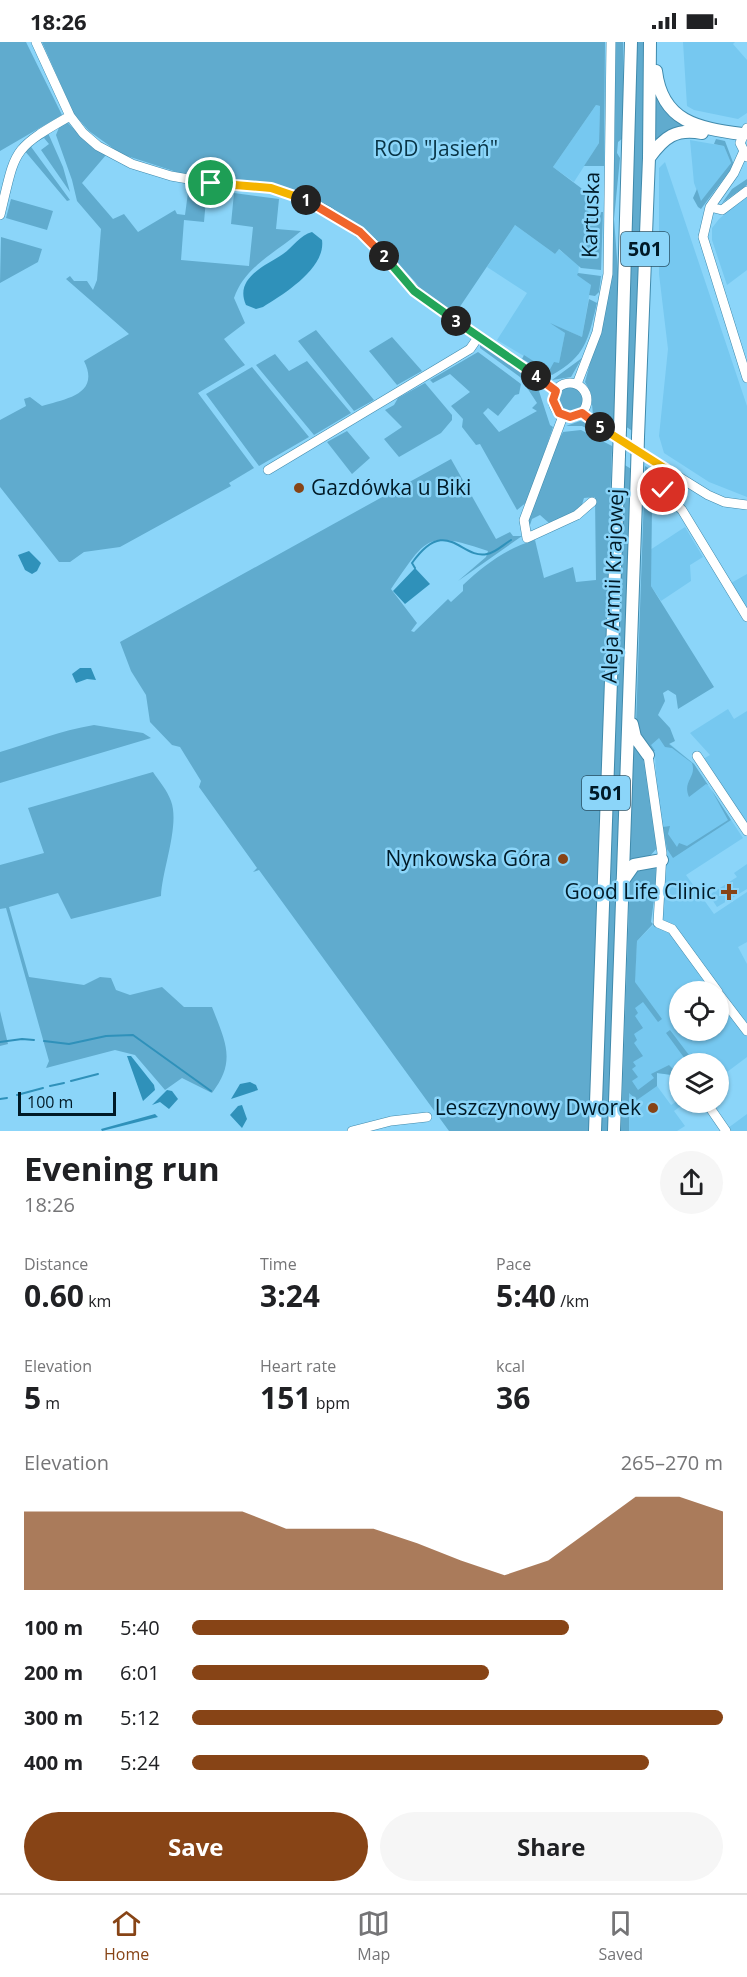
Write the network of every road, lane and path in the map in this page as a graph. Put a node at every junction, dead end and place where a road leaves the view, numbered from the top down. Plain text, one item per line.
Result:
1 (36, 42) edge
2 (612, 42) edge
3 (631, 42) edge
4 (650, 42) edge
5 (70, 116) junction
6 (744, 146) edge
7 (649, 158) junction
8 (747, 191) edge
9 (710, 207) junction
10 (0, 215) edge
11 (479, 336) junction
12 (747, 378) edge
13 (577, 384) junction
14 (556, 391) junction
15 (582, 413) junction
16 (563, 416) junction
17 (666, 469) junction
18 (268, 470) dead end
19 (592, 502) dead end
20 (747, 505) edge
21 (747, 617) edge
22 (628, 702) junction
23 (648, 755) joint
24 (698, 756) dead end
25 (747, 831) edge
26 (662, 860) junction
27 (622, 883) junction
28 (710, 981) edge
29 (729, 1007) edge
30 (747, 1031) edge
31 (714, 1113) edge
32 (427, 1117) dead end
33 (352, 1131) edge
34 (595, 1131) edge
35 (614, 1131) edge
36 (726, 1131) edge

1 - 5 street
2 - 13 street, Kartuska
3 - 34 main road, Aleja Armii Krajowej / 501, bridge
4 - 6 main road
4 - 7 main road, Aleja Armii Krajowej / 501
5 - 10 street
5 - 11 street
6 - 7 main road
6 - 9 street
7 - 22 main road, Aleja Armii Krajowej / 501, bridge
8 - 9 street
9 - 12 street
11 - 14 street
11 - 18 street
13 - 14 street
13 - 15 street
14 - 16 street
15 - 16 street
15 - 17 street
16 - 19 street
17 - 20 street
17 - 21 street
22 - 23 main road
22 - 27 main road, Aleja Armii Krajowej / 501
23 - 26 street
24 - 25 street
26 - 27 main road
26 - 28 street
27 - 35 main road, Aleja Armii Krajowej / 501
29 - 30 street
31 - 36 street
32 - 33 street

